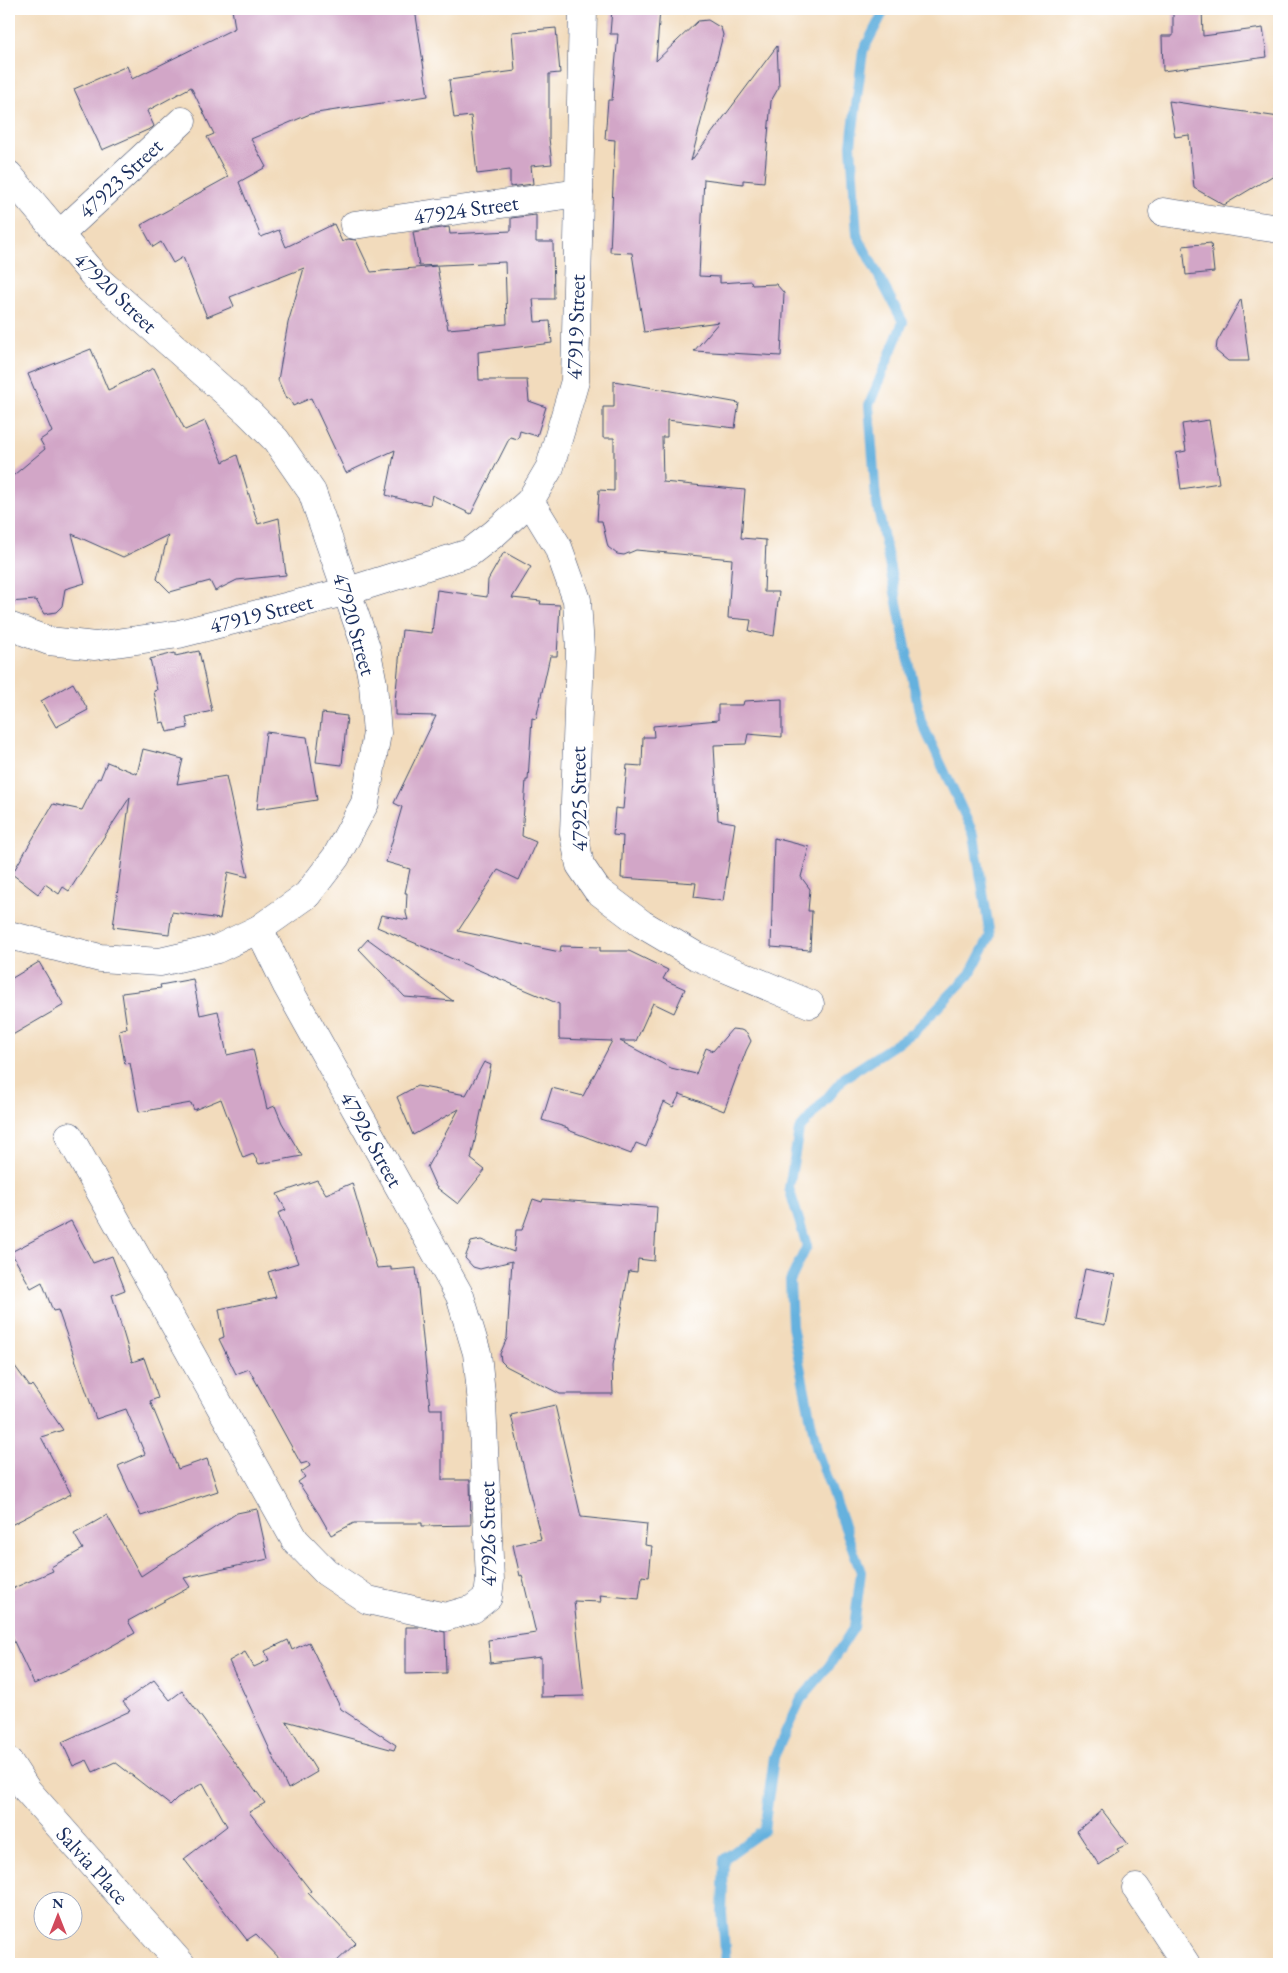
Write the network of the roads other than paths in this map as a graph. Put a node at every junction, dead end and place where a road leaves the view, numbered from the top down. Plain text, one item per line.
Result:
1 (583, 9) edge
2 (182, 121) dead end
3 (9, 174) edge
4 (579, 193) junction
5 (1163, 212) dead end
6 (354, 225) dead end
7 (1279, 229) edge
8 (59, 235) junction
9 (530, 501) junction
10 (348, 591) junction
11 (9, 626) edge
12 (259, 929) junction
13 (9, 935) edge
14 (810, 1004) dead end
15 (69, 1136) dead end
16 (9, 1762) edge
17 (1136, 1888) dead end
18 (181, 1964) edge
19 (1186, 1964) edge

1 - 4 street, 47919 Street
2 - 8 street, 47923 Street
3 - 8 street, 47920 Street
4 - 6 street, 47924 Street
4 - 9 street, 47919 Street
5 - 7 street
8 - 10 street, 47920 Street
9 - 10 street, 47919 Street
9 - 14 street, 47925 Street
10 - 11 street, 47919 Street
10 - 12 street, 47920 Street
12 - 13 street, 47920 Street
12 - 15 street, 47926 Street
16 - 18 street, Salvia Place
17 - 19 street

